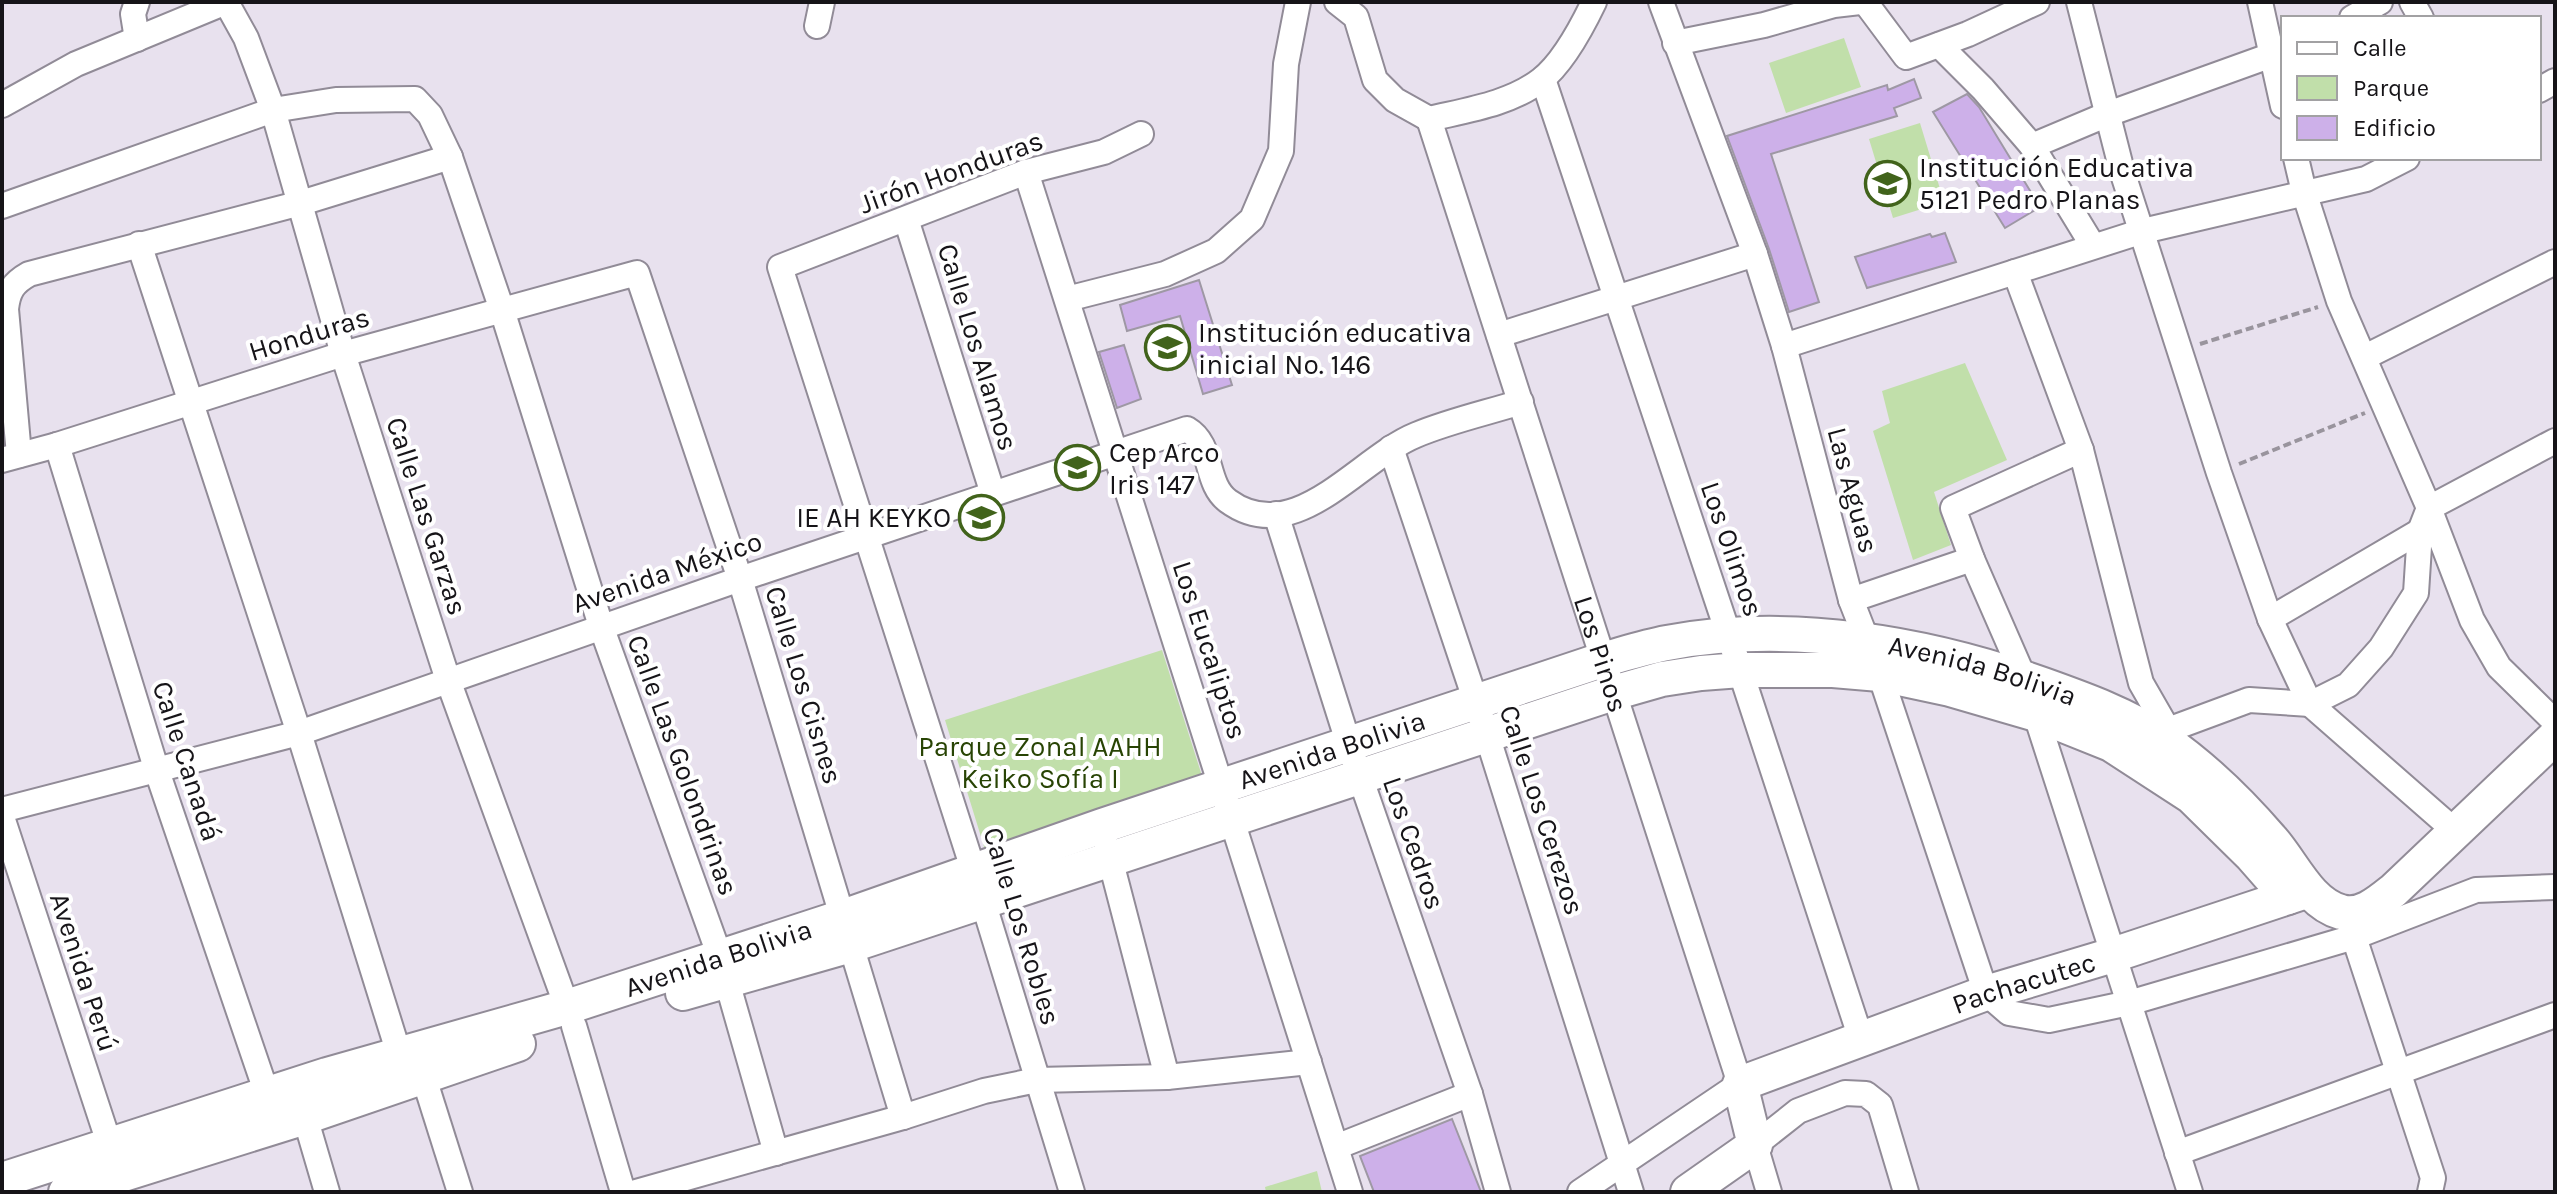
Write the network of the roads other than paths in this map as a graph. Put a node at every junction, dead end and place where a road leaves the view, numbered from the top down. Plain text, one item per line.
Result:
1 (137, 2) edge
2 (226, 2) edge
3 (1298, 2) edge
4 (1337, 2) edge
5 (1594, 2) edge
6 (1661, 2) edge
7 (1862, 2) edge
8 (2037, 2) edge
9 (2079, 2) edge
10 (2260, 2) edge
11 (2380, 2) edge
12 (1763, 14) edge
13 (2356, 16) edge
14 (137, 39) junction
15 (1675, 43) junction
16 (1939, 45) junction
17 (2277, 54) edge
18 (1543, 79) junction
19 (2281, 89) edge
20 (2, 105) edge
21 (273, 110) junction
22 (2108, 114) junction
23 (1429, 119) junction
24 (1141, 134) dead end
25 (2032, 146) junction
26 (450, 157) junction
27 (2296, 160) edge
28 (2403, 160) edge
29 (1026, 172) junction
30 (2304, 192) junction
31 (301, 203) junction
32 (2, 206) edge
33 (906, 219) junction
34 (2143, 231) junction
35 (139, 244) junction
36 (2093, 246) junction
37 (1755, 254) junction
38 (2555, 262) edge
39 (780, 267) joint
40 (2015, 272) junction
41 (637, 273) joint
42 (1615, 298) junction
43 (1067, 299) junction
44 (502, 310) junction
45 (1499, 335) junction
46 (1784, 346) junction
47 (343, 354) junction
48 (2365, 357) junction
49 (190, 401) junction
50 (1521, 402) junction
51 (2555, 441) edge
52 (57, 445) junction
53 (1391, 448) junction
54 (2081, 450) junction
55 (1116, 452) junction
56 (10, 458) edge
57 (993, 494) junction
58 (2429, 508) junction
59 (1276, 514) junction
60 (2420, 531) junction
61 (867, 536) junction
62 (1972, 559) junction
63 (740, 579) junction
64 (1851, 600) junction
65 (2270, 619) junction
66 (601, 626) junction
67 (1729, 636) junction
68 (1875, 658) junction
69 (1602, 660) junction
70 (1741, 670) junction
71 (2024, 678) junction
72 (448, 680) junction
73 (1613, 693) junction
74 (1477, 702) junction
75 (2310, 704) junction
76 (2036, 714) junction
77 (2555, 722) edge
78 (299, 733) junction
79 (1487, 735) junction
80 (2166, 735) junction
81 (2555, 737) edge
82 (1349, 745) junction
83 (156, 768) junction
84 (1360, 777) junction
85 (1228, 804) junction
86 (2, 810) edge
87 (2, 817) edge
88 (2455, 831) junction
89 (1106, 842) junction
90 (979, 887) junction
91 (2555, 887) edge
92 (2299, 893) junction
93 (2352, 926) junction
94 (847, 931) junction
95 (2113, 955) junction
96 (724, 968) junction
97 (1986, 993) junction
98 (2129, 1003) junction
99 (2555, 1015) edge
100 (570, 1017) junction
101 (1861, 1039) junction
102 (1309, 1062) junction
103 (411, 1064) junction
104 (2398, 1073) junction
105 (1167, 1077) junction
106 (1037, 1080) junction
107 (1740, 1084) junction
108 (331, 1090) junction
109 (267, 1094) junction
110 (1470, 1094) junction
111 (305, 1117) junction
112 (903, 1117) junction
113 (1755, 1145) junction
114 (1336, 1147) junction
115 (776, 1153) junction
116 (2177, 1153) junction
117 (1622, 1163) junction
118 (137, 1173) edge
119 (2, 1180) edge
120 (66, 1192) edge
121 (327, 1192) edge
122 (460, 1192) edge
123 (623, 1192) edge
124 (636, 1192) edge
125 (1072, 1192) edge
126 (1350, 1192) edge
127 (1498, 1192) edge
128 (1580, 1192) edge
129 (1631, 1192) edge
130 (1688, 1192) edge
131 (1769, 1192) edge
132 (1906, 1192) edge
133 (2190, 1192) edge
134 (2430, 1192) edge

1 - 14 street
2 - 14 street
2 - 21 street, Calle Las Garzas
3 - 43 street
4 - 23 street
5 - 18 street
6 - 15 street, Las Aguas
7 - 12 street
7 - 16 street
8 - 16 street
9 - 22 street
10 - 17 street
11 - 13 street
12 - 15 street
14 - 20 street
15 - 37 street, Las Aguas
16 - 25 street
17 - 19 street
17 - 22 street
18 - 23 street
18 - 42 street, Los Olimos
21 - 26 street, Calle Las Golondrinas
21 - 31 street, Calle Las Garzas
21 - 32 street
22 - 25 street
22 - 34 street
23 - 45 street, Los Pinos
24 - 29 street, Jirón Honduras
25 - 36 street
26 - 31 street
26 - 44 street, Calle Las Golondrinas
27 - 30 street
28 - 30 street
29 - 33 street, Jirón Honduras
29 - 43 street, Los Eucaliptos
30 - 34 street
30 - 48 street
31 - 35 street
31 - 47 street, Calle Las Garzas
33 - 39 street, Jirón Honduras
33 - 57 street, Calle Los Alamos
34 - 36 street
34 - 65 street
35 - 49 street
35 - 56 street
36 - 40 street
37 - 42 street
37 - 46 street, Las Aguas
38 - 48 street
39 - 61 street, Calle Los Robles
40 - 46 street
40 - 54 street
41 - 44 street, Honduras
41 - 63 street, Calle Los Cisnes
42 - 45 street
42 - 67 street, Los Olimos
43 - 55 street, Los Eucaliptos
44 - 47 street, Honduras
44 - 66 street, Calle Las Golondrinas
45 - 50 street, Los Pinos
46 - 64 street, Las Aguas
47 - 49 street, Honduras
47 - 72 street, Calle Las Garzas
48 - 58 street
49 - 52 street, Honduras
49 - 78 street
50 - 53 street, Avenida México
50 - 69 street, Los Pinos
51 - 58 street
52 - 56 street, Honduras
52 - 83 street, Calle Canadá
53 - 59 street, Avenida México
53 - 74 street, Calle Los Cerezos
54 - 62 street
54 - 80 street
55 - 57 street, Avenida México
55 - 59 street, Avenida México
55 - 85 street, Los Eucaliptos
57 - 61 street, Avenida México
58 - 60 street
58 - 77 street
59 - 82 street, Los Cedros
60 - 65 street
60 - 75 street
61 - 63 street, Avenida México
61 - 90 street, Calle Los Robles
62 - 64 street
62 - 71 street
63 - 66 street, Avenida México
63 - 94 street, Calle Los Cisnes
64 - 68 street, Las Aguas
65 - 75 street
66 - 72 street, Avenida México
66 - 96 street, Calle Las Golondrinas
67 - 68 main road, Avenida Bolivia
67 - 69 main road, Avenida Bolivia
67 - 70 street, Los Olimos
68 - 70 main road, Avenida Bolivia
68 - 71 main road, Avenida Bolivia
68 - 76 main road, Avenida Bolivia
68 - 97 street, Las Aguas
69 - 73 street, Los Pinos
69 - 74 main road, Avenida Bolivia
70 - 73 main road, Avenida Bolivia
70 - 101 street, Los Olimos
71 - 76 street
71 - 80 main road, Avenida Bolivia
72 - 78 street, Avenida México
72 - 100 street, Calle Las Garzas
73 - 79 main road, Avenida Bolivia
73 - 107 street, Los Pinos
74 - 79 street, Calle Los Cerezos
74 - 82 main road, Avenida Bolivia
75 - 80 street
75 - 88 street
76 - 92 main road, Avenida Bolivia
76 - 95 street
78 - 83 street, Avenida México
78 - 103 street
79 - 84 main road, Avenida Bolivia
79 - 117 street, Calle Los Cerezos
80 - 92 main road, Avenida Bolivia
81 - 88 main road
82 - 84 street, Los Cedros
82 - 85 main road, Avenida Bolivia
83 - 86 street, Avenida México
83 - 109 street, Calle Canadá
84 - 85 main road, Avenida Bolivia
84 - 110 street, Los Cedros
85 - 89 main road, Avenida Bolivia
85 - 102 street, Los Eucaliptos
87 - 118 street, Avenida Perú
88 - 93 main road
89 - 90 main road, Avenida Bolivia
89 - 105 street
90 - 94 main road, Avenida Bolivia
90 - 106 street, Calle Los Robles
91 - 93 street
92 - 93 main road, Avenida Bolivia
92 - 95 main road, Pachacutec
93 - 98 street
93 - 104 street
94 - 96 main road, Avenida Bolivia
94 - 112 street, Calle Los Cisnes
95 - 97 main road, Pachacutec
95 - 98 street
96 - 100 main road, Avenida Bolivia
96 - 115 street, Calle Las Golondrinas
97 - 98 street
97 - 101 main road, Pachacutec
98 - 116 street
99 - 104 street
100 - 103 main road, Avenida Bolivia
100 - 123 street, Calle Las Garzas
101 - 107 main road, Pachacutec
102 - 105 street
102 - 114 street, Los Eucaliptos
103 - 108 main road, Avenida Bolivia
103 - 122 street
104 - 116 street
104 - 134 street
105 - 106 street
106 - 112 street
106 - 125 street, Calle Los Robles
107 - 113 main road, Los Pinos
107 - 117 street
108 - 109 main road, Avenida Bolivia
108 - 111 main road, Avenida Bolivia
109 - 118 main road, Avenida Bolivia
110 - 114 street
110 - 127 street, Los Cedros
111 - 118 main road, Avenida Bolivia
111 - 121 street
112 - 115 street
113 - 130 main road
113 - 131 street, Los Pinos
113 - 132 street
114 - 126 street, Los Eucaliptos
115 - 124 street
116 - 133 street
117 - 128 street
117 - 129 street, Calle Los Cerezos
118 - 119 main road, Avenida Bolivia
118 - 120 main road, Avenida Bolivia

